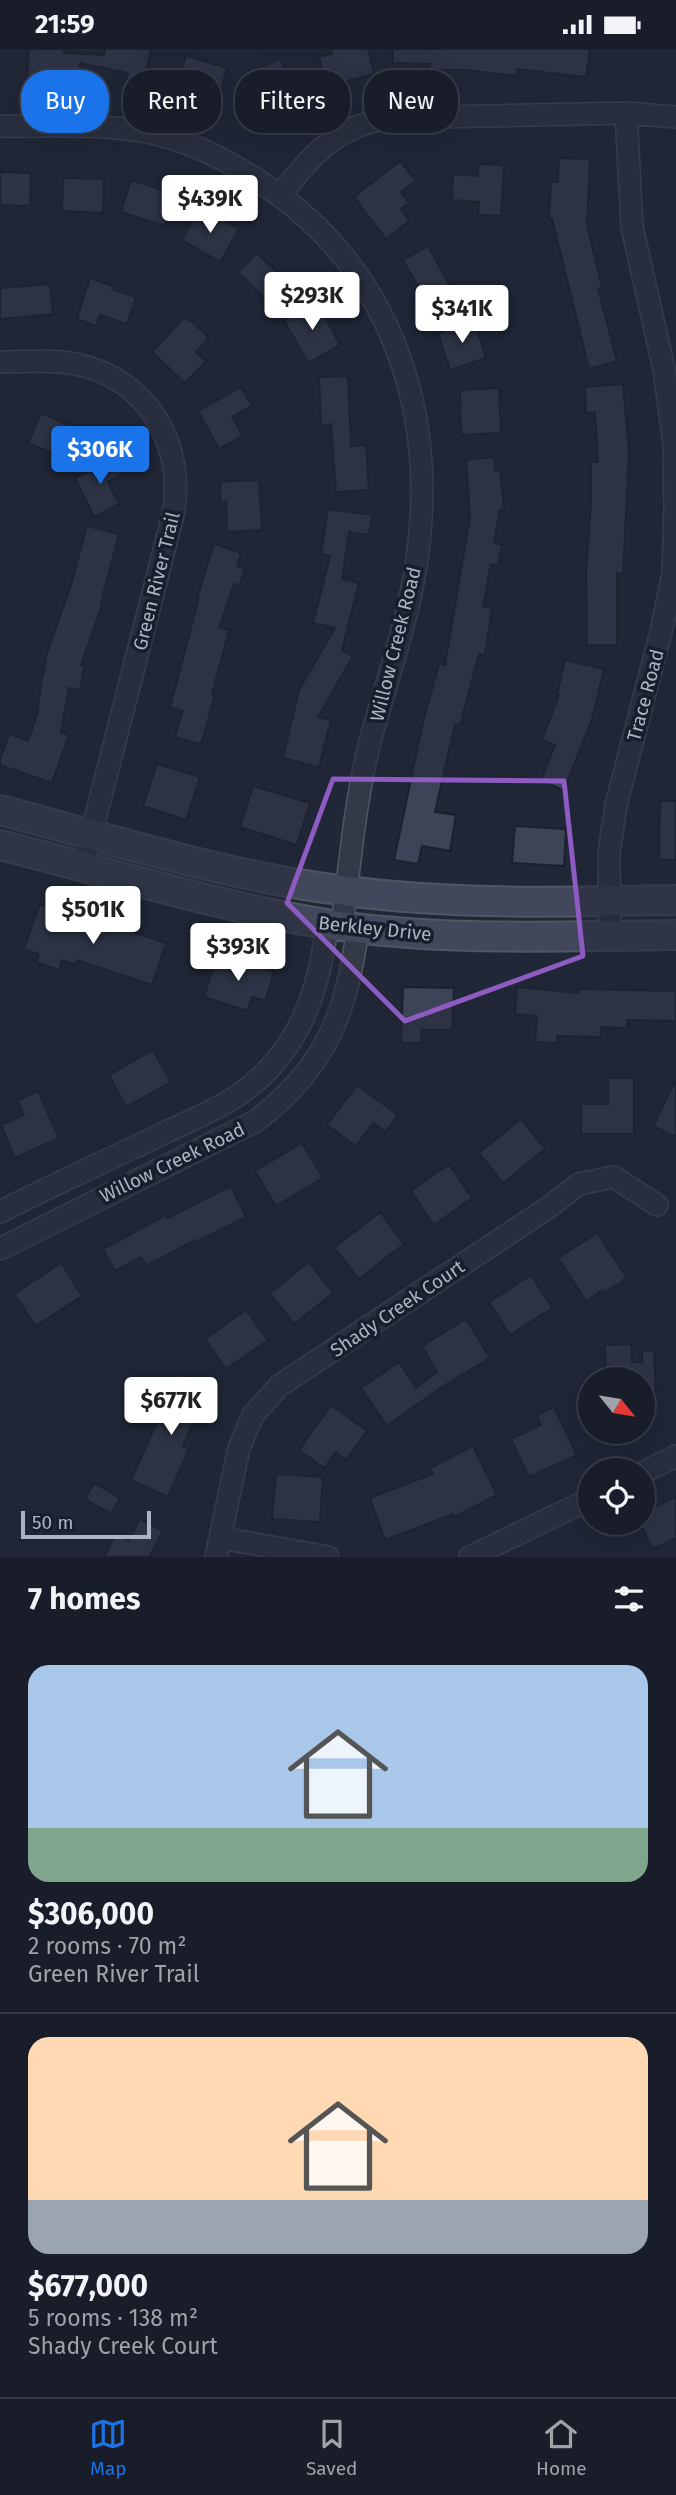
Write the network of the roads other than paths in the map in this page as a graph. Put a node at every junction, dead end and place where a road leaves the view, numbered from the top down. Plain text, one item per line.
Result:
1 (626, 113) junction
2 (676, 117) edge
3 (0, 126) edge
4 (280, 195) junction
5 (0, 362) edge
6 (0, 810) edge
7 (91, 834) junction
8 (0, 845) edge
9 (83, 866) junction
10 (346, 891) junction
11 (676, 900) edge
12 (609, 901) junction
13 (342, 926) junction
14 (676, 935) edge
15 (610, 936) junction
16 (657, 1205) dead end
17 (0, 1211) edge
18 (7, 1245) edge
19 (676, 1455) edge
20 (655, 1466) edge
21 (578, 1505) edge
22 (218, 1547) edge
23 (328, 1557) edge
24 (470, 1557) edge

1 - 2 street
1 - 4 street
1 - 12 street, Trace Road
3 - 4 street, Willow Creek Road
4 - 10 street, Willow Creek Road
5 - 7 street, Green River Trail
6 - 7 street, Berkley Drive
7 - 9 street, Green River Trail
7 - 10 street, Berkley Drive
8 - 9 street, Berkley Drive
9 - 13 street, Berkley Drive
10 - 12 street, Berkley Drive
10 - 13 street, Willow Creek Road
11 - 12 street, Berkley Drive
12 - 15 street, Trace Road
13 - 15 street, Berkley Drive
13 - 17 street, Willow Creek Road
13 - 18 street, Willow Creek Road
14 - 15 street, Berkley Drive
16 - 22 street, Shady Creek Court
17 - 18 street
19 - 20 street
21 - 24 street
22 - 23 street

